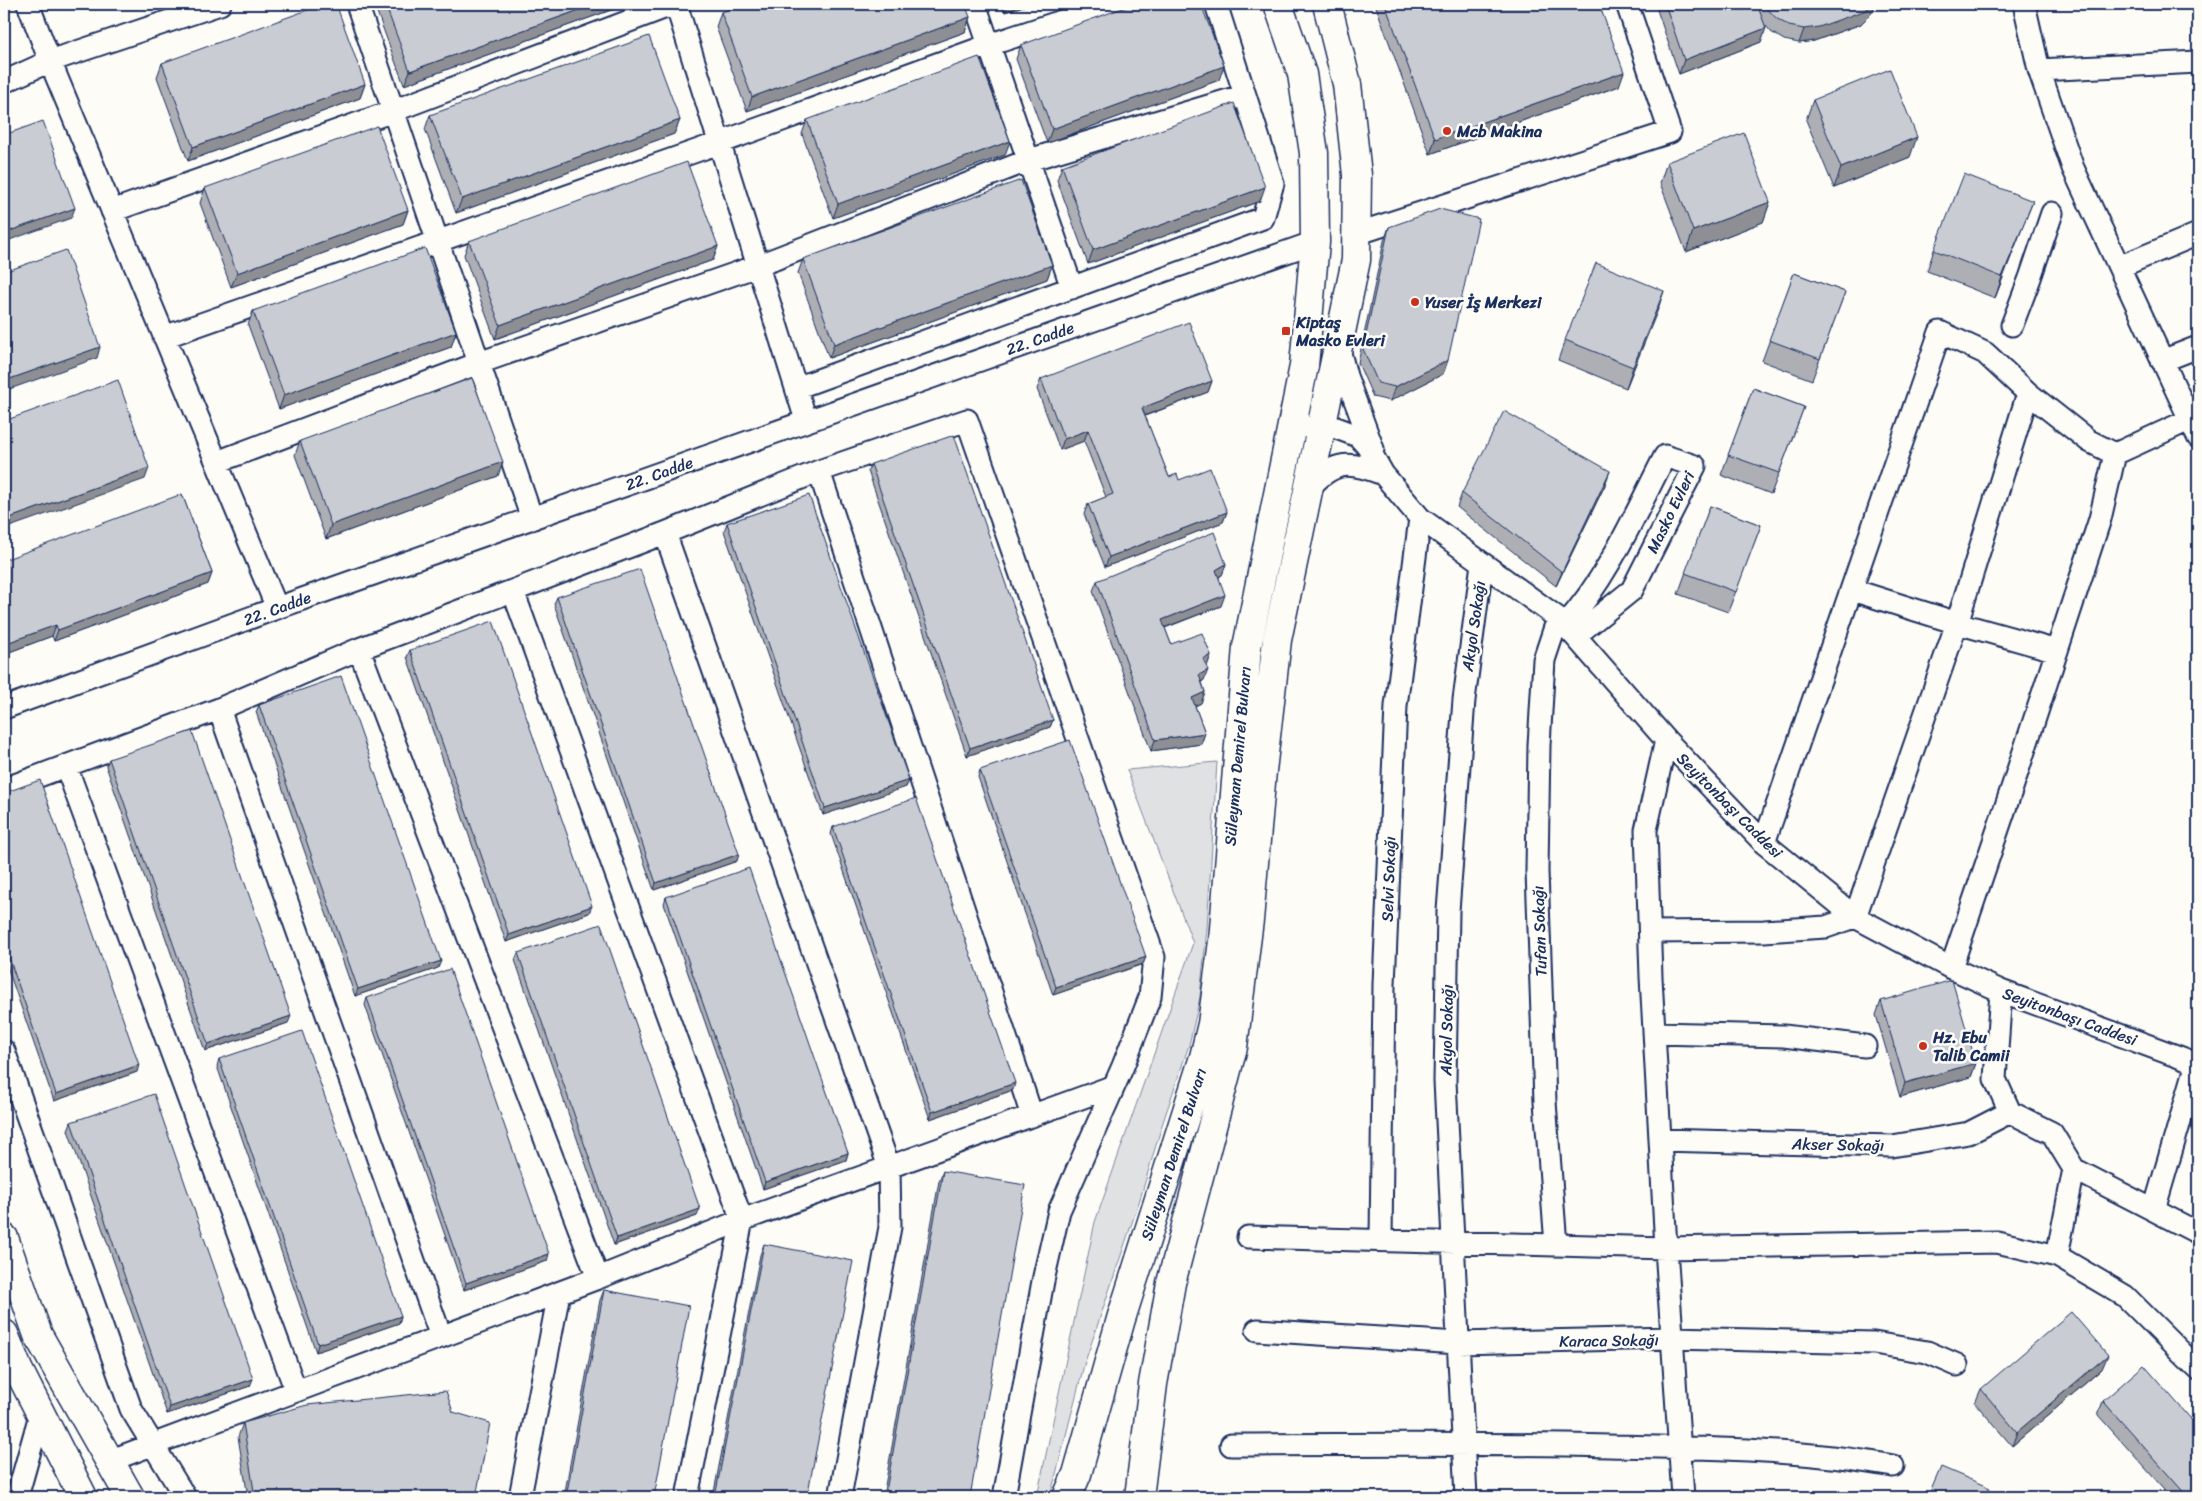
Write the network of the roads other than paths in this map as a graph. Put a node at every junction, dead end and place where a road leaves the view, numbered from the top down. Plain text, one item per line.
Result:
1 (28, 4) edge
2 (220, 4) edge
3 (357, 4) edge
4 (675, 4) edge
5 (975, 4) edge
6 (1112, 4) edge
7 (1216, 4) edge
8 (1278, 4) edge
9 (1326, 4) edge
10 (1627, 4) edge
11 (2024, 4) edge
12 (989, 45) junction
13 (50, 61) junction
14 (2198, 62) edge
15 (2039, 70) junction
16 (4, 82) edge
17 (1245, 95) junction
18 (393, 111) junction
19 (719, 143) junction
20 (1028, 160) junction
21 (112, 211) junction
22 (2052, 213) dead end
23 (1356, 234) junction
24 (2198, 234) edge
25 (437, 241) junction
26 (1315, 242) junction
27 (758, 266) junction
28 (2119, 267) junction
29 (1072, 288) junction
30 (2012, 325) dead end
31 (164, 337) junction
32 (2198, 347) edge
33 (1339, 349) junction
34 (2162, 362) junction
35 (479, 363) junction
36 (796, 388) junction
37 (2028, 393) junction
38 (806, 420) junction
39 (1323, 425) junction
40 (1293, 428) junction
41 (2194, 428) edge
42 (2115, 454) junction
43 (217, 462) junction
44 (819, 471) junction
45 (1383, 474) junction
46 (1310, 487) junction
47 (1420, 518) junction
48 (532, 519) junction
49 (665, 533) junction
50 (1482, 564) junction
51 (1852, 590) junction
52 (513, 591) junction
53 (277, 608) junction
54 (1957, 624) junction
55 (1566, 627) junction
56 (359, 649) junction
57 (2057, 651) junction
58 (4, 708) edge
59 (219, 709) junction
60 (1666, 740) junction
61 (66, 766) junction
62 (4, 789) edge
63 (1764, 843) junction
64 (1855, 917) junction
65 (1650, 932) junction
66 (1951, 968) junction
67 (2002, 991) junction
68 (1654, 1033) junction
69 (1865, 1046) dead end
70 (4, 1051) edge
71 (2198, 1064) edge
72 (1114, 1086) junction
73 (2010, 1112) junction
74 (1032, 1116) junction
75 (1660, 1140) junction
76 (889, 1167) junction
77 (2074, 1169) junction
78 (2154, 1210) junction
79 (742, 1220) junction
80 (2198, 1233) edge
81 (1248, 1237) dead end
82 (4, 1238) edge
83 (1380, 1240) junction
84 (1454, 1242) junction
85 (1556, 1245) junction
86 (1666, 1248) junction
87 (2057, 1256) junction
88 (598, 1278) junction
89 (559, 1293) junction
90 (1257, 1330) dead end
91 (4, 1332) edge
92 (38, 1335) junction
93 (441, 1337) junction
94 (1672, 1338) junction
95 (1458, 1342) junction
96 (11, 1365) edge
97 (1957, 1365) dead end
98 (2198, 1369) edge
99 (296, 1391) junction
100 (40, 1415) junction
101 (1463, 1443) junction
102 (152, 1444) junction
103 (1231, 1445) dead end
104 (1680, 1447) junction
105 (109, 1461) junction
106 (1892, 1466) dead end
107 (1072, 1489) edge
108 (1138, 1495) edge
109 (17, 1497) edge
110 (83, 1497) edge
111 (130, 1497) edge
112 (185, 1497) edge
113 (520, 1497) edge
114 (687, 1497) edge
115 (840, 1497) edge
116 (1004, 1497) edge
117 (1466, 1497) edge
118 (1683, 1497) edge

1 - 13 street
2 - 13 street
3 - 18 street
4 - 18 street
4 - 19 street
5 - 12 street
6 - 12 street
7 - 17 street
8 - 26 main road, Süleyman Demirel Bulvarı
9 - 23 main road, Süleyman Demirel Bulvarı
10 - 23 street
11 - 15 street
12 - 19 street
12 - 20 street
13 - 16 street
13 - 21 street
14 - 15 street
15 - 28 street
17 - 20 street
17 - 29 street
18 - 21 street
18 - 25 street
19 - 25 street
19 - 27 street
20 - 27 street
20 - 29 street
21 - 31 street
22 - 30 street
23 - 33 main road, Süleyman Demirel Bulvarı
24 - 28 street
25 - 31 street
25 - 35 street
26 - 38 street, 22. Cadde
26 - 40 main road, Süleyman Demirel Bulvarı
27 - 35 street
27 - 36 street
28 - 34 street
29 - 36 street
31 - 43 street
32 - 34 street
33 - 39 main road, Süleyman Demirel Bulvarı
33 - 45 street, Seyitonbaşı Caddesi
34 - 41 street
35 - 43 street
35 - 48 street
36 - 38 street
37 - 42 street
37 - 51 street
37 - 54 street
38 - 48 street, 22. Cadde
39 - 40 street, Seyitonbaşı Caddesi
39 - 45 street, Seyitonbaşı Caddesi
39 - 46 main road, Süleyman Demirel Bulvarı
40 - 107 main road, Süleyman Demirel Bulvarı
41 - 42 street
42 - 57 street
43 - 53 street
44 - 49 street
44 - 72 street
44 - 74 street
45 - 46 street
45 - 47 street, Seyitonbaşı Caddesi
46 - 108 main road, Süleyman Demirel Bulvarı
47 - 50 street, Seyitonbaşı Caddesi
47 - 83 street, Selvi Sokağı
48 - 53 street, 22. Cadde
49 - 52 street
49 - 76 street
50 - 55 street, Seyitonbaşı Caddesi
50 - 84 street, Akyol Sokağı
51 - 54 street
51 - 63 street
52 - 56 street
52 - 79 street
53 - 58 street, 22. Cadde
54 - 57 street
54 - 64 street
55 - 55 street, Masko Evleri
55 - 60 street, Seyitonbaşı Caddesi
55 - 85 street, Tufan Sokağı
56 - 59 street
56 - 88 street
57 - 66 street
59 - 61 street
59 - 93 street
60 - 63 street, Seyitonbaşı Caddesi
60 - 65 street
61 - 62 street
61 - 99 street
63 - 64 street, Seyitonbaşı Caddesi
64 - 65 street
64 - 66 street, Seyitonbaşı Caddesi
65 - 68 street
66 - 67 street, Seyitonbaşı Caddesi
67 - 71 street, Seyitonbaşı Caddesi
67 - 73 street
68 - 69 street
68 - 75 street
70 - 102 street
71 - 78 street
72 - 74 street
72 - 116 street
73 - 75 street, Akser Sokağı
73 - 77 street
74 - 76 street
75 - 86 street
76 - 79 street
76 - 115 street
77 - 78 street
77 - 87 street
78 - 80 street
79 - 88 street
79 - 114 street
81 - 83 street
82 - 92 main road
83 - 84 street
84 - 85 street
84 - 95 street, Akyol Sokağı
85 - 86 street
86 - 87 street
86 - 94 street
87 - 98 street
88 - 89 street
89 - 93 street
89 - 113 street
90 - 95 street, Karaca Sokağı
91 - 92 main road
91 - 96 main road
92 - 105 main road
93 - 99 street
94 - 95 street, Karaca Sokağı
94 - 97 street, Karaca Sokağı
94 - 104 street
95 - 101 street, Akyol Sokağı
96 - 100 main road
99 - 102 street
100 - 109 street
100 - 110 main road
101 - 103 street
101 - 104 street
101 - 117 street, Akyol Sokağı
102 - 105 street
102 - 112 street
104 - 106 street
104 - 118 street
105 - 111 main road

